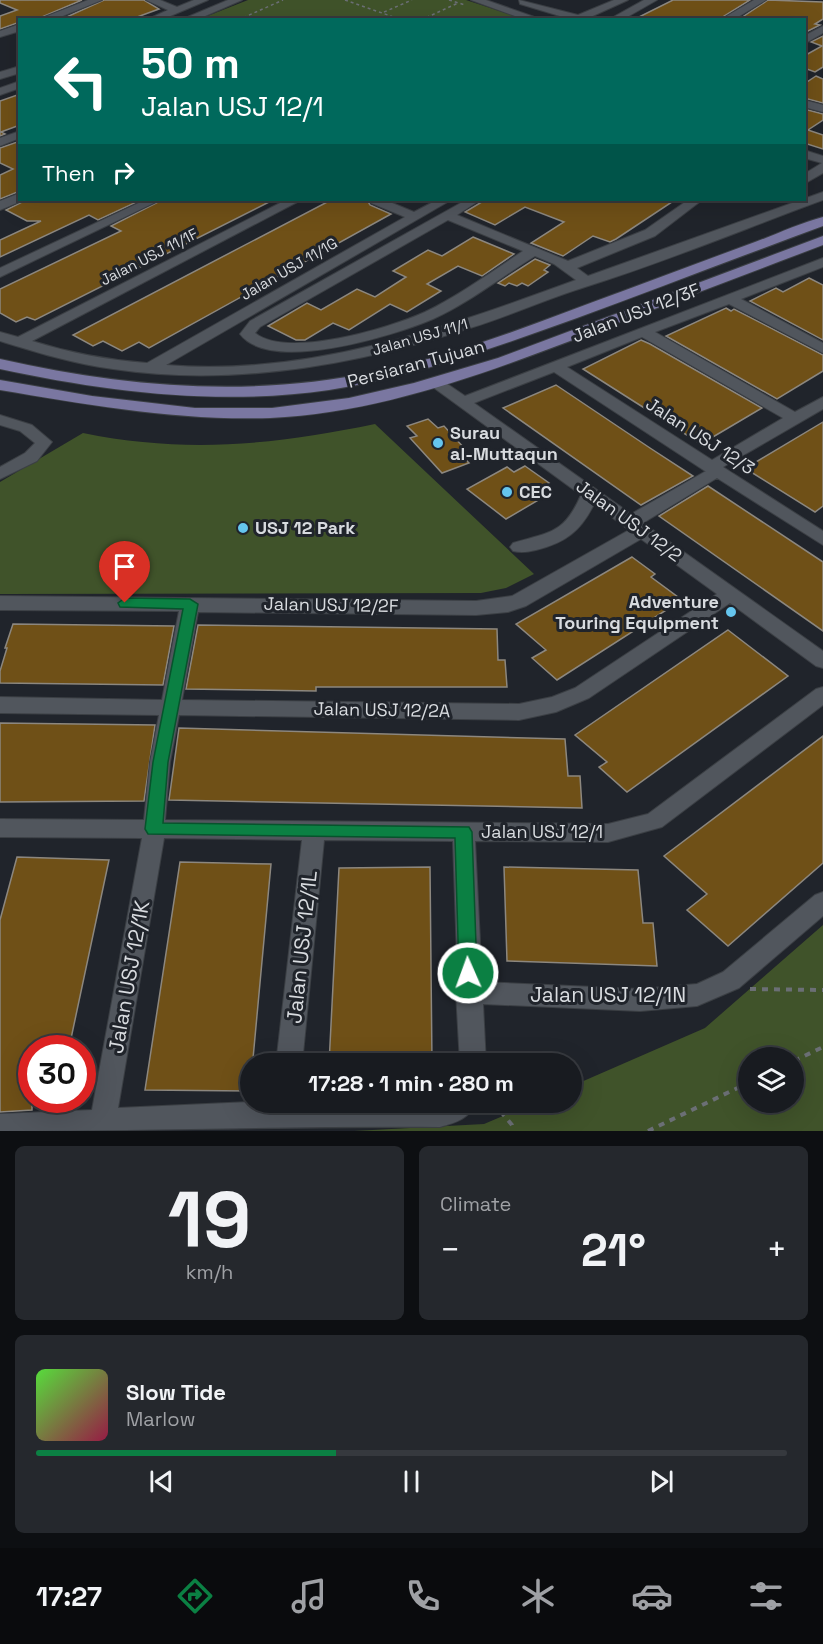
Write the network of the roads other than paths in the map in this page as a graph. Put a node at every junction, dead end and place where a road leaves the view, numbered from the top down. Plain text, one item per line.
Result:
1 (96, 0) edge
2 (151, 0) edge
3 (203, 0) edge
4 (237, 0) edge
5 (476, 0) edge
6 (623, 0) edge
7 (652, 0) edge
8 (761, 0) edge
9 (524, 1) edge
10 (506, 9) junction
11 (177, 10) junction
12 (47, 18) edge
13 (156, 18) edge
14 (192, 18) edge
15 (531, 18) edge
16 (617, 18) edge
17 (729, 18) edge
18 (18, 28) edge
19 (823, 29) edge
20 (0, 34) edge
21 (806, 40) edge
22 (18, 70) edge
23 (0, 76) edge
24 (18, 85) edge
25 (0, 92) edge
26 (806, 104) edge
27 (823, 109) edge
28 (18, 135) edge
29 (0, 142) edge
30 (806, 155) edge
31 (823, 160) edge
32 (823, 167) edge
33 (806, 179) edge
34 (823, 196) edge
35 (18, 199) edge
36 (152, 201) edge
37 (293, 201) edge
38 (377, 201) edge
39 (443, 201) edge
40 (472, 201) edge
41 (695, 201) edge
42 (780, 201) edge
43 (0, 206) edge
44 (794, 208) junction
45 (447, 214) junction
46 (415, 217) junction
47 (823, 221) edge
48 (823, 240) edge
49 (533, 250) junction
50 (823, 262) edge
51 (569, 266) junction
52 (808, 268) junction
53 (0, 273) edge
54 (823, 276) edge
55 (587, 282) junction
56 (729, 298) junction
57 (642, 331) junction
58 (0, 336) edge
59 (18, 343) junction
60 (823, 350) edge
61 (0, 364) edge
62 (555, 366) junction
63 (149, 368) junction
64 (51, 374) junction
65 (435, 382) junction
66 (0, 385) edge
67 (36, 393) junction
68 (463, 402) junction
69 (823, 402) edge
70 (794, 418) junction
71 (0, 420) edge
72 (715, 469) junction
73 (0, 474) edge
74 (590, 493) junction
75 (636, 526) junction
76 (821, 536) edge
77 (519, 546) dead end
78 (730, 594) junction
79 (0, 603) edge
80 (190, 604) junction
81 (823, 661) edge
82 (823, 694) edge
83 (0, 705) edge
84 (171, 708) junction
85 (0, 828) edge
86 (154, 829) junction
87 (314, 830) junction
88 (464, 832) junction
89 (823, 902) edge
90 (468, 992) junction
91 (290, 1053) edge
92 (472, 1053) edge
93 (240, 1112) edge
94 (414, 1113) edge
95 (444, 1113) edge
96 (102, 1124) junction
97 (0, 1128) edge

1 - 12 street
2 - 11 street
3 - 11 street
4 - 14 street
5 - 10 street
6 - 9 street
7 - 16 street
8 - 17 street
9 - 10 street
10 - 15 street
11 - 13 street
18 - 20 street
19 - 21 street
22 - 23 street
24 - 25 street
26 - 27 street
28 - 29 street
30 - 31 street
32 - 33 street
34 - 44 street, Jalan USJ 11/1
35 - 43 street
36 - 53 street
37 - 59 street, Jalan USJ 11/1F
38 - 46 street
39 - 46 street, Jalan USJ 11/1G
40 - 45 street
41 - 51 street
42 - 44 street
44 - 55 street, Jalan USJ 11/1
45 - 49 street
45 - 49 street
46 - 63 street, Jalan USJ 11/1G
47 - 64 main road, Persiaran Tujuan
48 - 65 main road, Persiaran Tujuan
49 - 51 street
50 - 52 street, Jalan USJ 12/3F
51 - 55 street
52 - 54 street
52 - 56 street, Jalan USJ 12/3F
55 - 63 street, Jalan USJ 11/1
56 - 57 street, Jalan USJ 12/3F
56 - 60 street
57 - 62 street, Jalan USJ 12/3F
57 - 70 street
58 - 59 street, Jalan USJ 11/1
59 - 63 street, Jalan USJ 11/1
61 - 64 main road, Persiaran Tujuan
62 - 68 street, Jalan USJ 12/3F
62 - 72 street, Jalan USJ 12/3
64 - 67 main road
65 - 67 main road, Persiaran Tujuan
65 - 68 street, Jalan USJ 12/2
66 - 67 main road, Persiaran Tujuan
68 - 74 street, Jalan USJ 12/2
69 - 70 street, Jalan USJ 12/2F
70 - 72 street, Jalan USJ 12/2F
71 - 73 street
72 - 75 street, Jalan USJ 12/2F
72 - 76 street, Jalan USJ 12/3
74 - 75 street, Jalan USJ 12/2
74 - 77 street
75 - 78 street, Jalan USJ 12/2
75 - 80 street, Jalan USJ 12/2F
78 - 81 street, Jalan USJ 12/2
78 - 84 street, Jalan USJ 12/2A
79 - 80 street, Jalan USJ 12/2F
80 - 84 street, Jalan USJ 12/1K
82 - 88 street, Jalan USJ 12/1
83 - 84 street, Jalan USJ 12/2A
84 - 86 street, Jalan USJ 12/1K
85 - 86 street, Jalan USJ 12/1
86 - 87 street, Jalan USJ 12/1
86 - 96 street, Jalan USJ 12/1K
87 - 88 street, Jalan USJ 12/1
87 - 91 street, Jalan USJ 12/1L
88 - 90 street
89 - 90 street, Jalan USJ 12/1N
90 - 92 street
93 - 96 street
94 - 95 street
96 - 97 street

